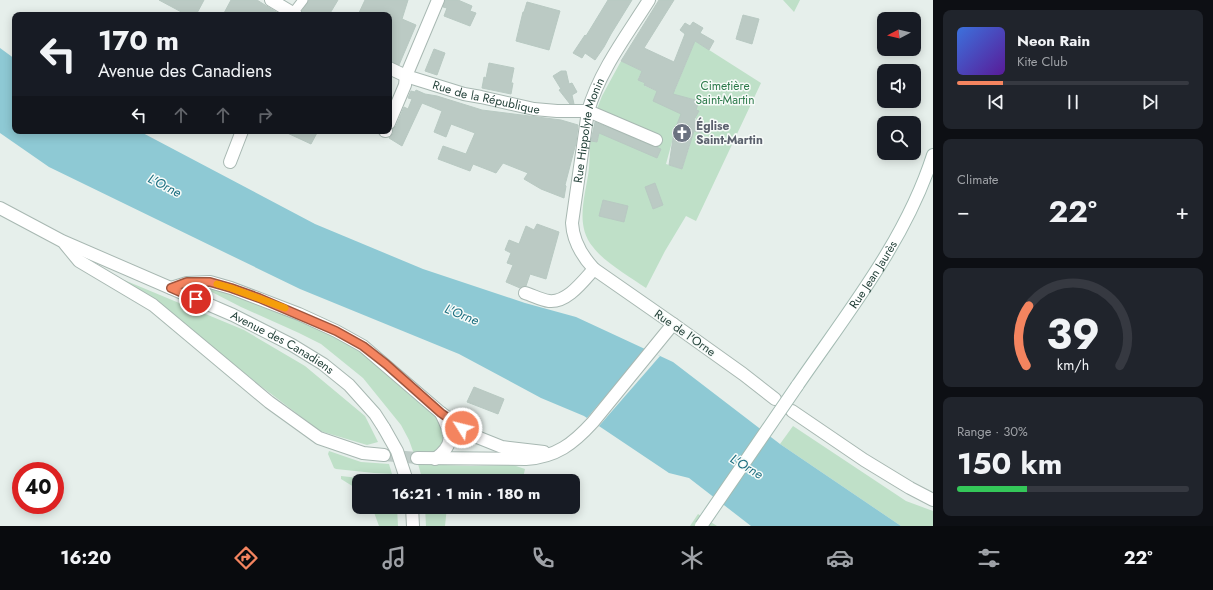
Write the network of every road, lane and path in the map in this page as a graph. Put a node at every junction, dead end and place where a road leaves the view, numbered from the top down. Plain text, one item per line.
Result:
1 (271, 0) edge
2 (303, 0) edge
3 (438, 0) edge
4 (649, 0) edge
5 (291, 12) edge
6 (295, 12) edge
7 (392, 69) edge
8 (406, 76) junction
9 (588, 111) junction
10 (392, 116) edge
11 (241, 134) edge
12 (656, 140) dead end
13 (933, 155) edge
14 (230, 162) dead end
15 (0, 208) edge
16 (62, 241) junction
17 (594, 269) junction
18 (171, 288) junction
19 (525, 293) dead end
20 (673, 324) junction
21 (775, 399) dead end
22 (792, 411) dead end
23 (441, 413) junction
24 (553, 453) junction
25 (384, 455) tunnel mouth
26 (417, 458) tunnel mouth
27 (435, 459) junction
28 (405, 474) edge
29 (933, 500) edge
30 (412, 514) edge
31 (413, 526) edge
32 (701, 526) edge

1 - 5 street
2 - 6 street
3 - 8 street
4 - 9 street, Rue Hippolyte Monin
7 - 8 street, Rue de la République
8 - 9 street, Rue de la République
8 - 10 street
9 - 12 street
9 - 17 street, Rue Hippolyte Monin
11 - 14 street
13 - 32 street, Rue Jean Jaurès, bridge
15 - 16 street, Avenue des Canadiens
16 - 18 street, Avenue des Canadiens
16 - 25 street
17 - 19 street
17 - 20 street, Rue de l'Orne
18 - 23 street
18 - 28 street, Avenue des Canadiens, bridge
20 - 21 street, Rue de l'Orne
20 - 24 street
22 - 29 street
23 - 24 street
23 - 27 street
24 - 27 street
26 - 27 street
30 - 31 street

